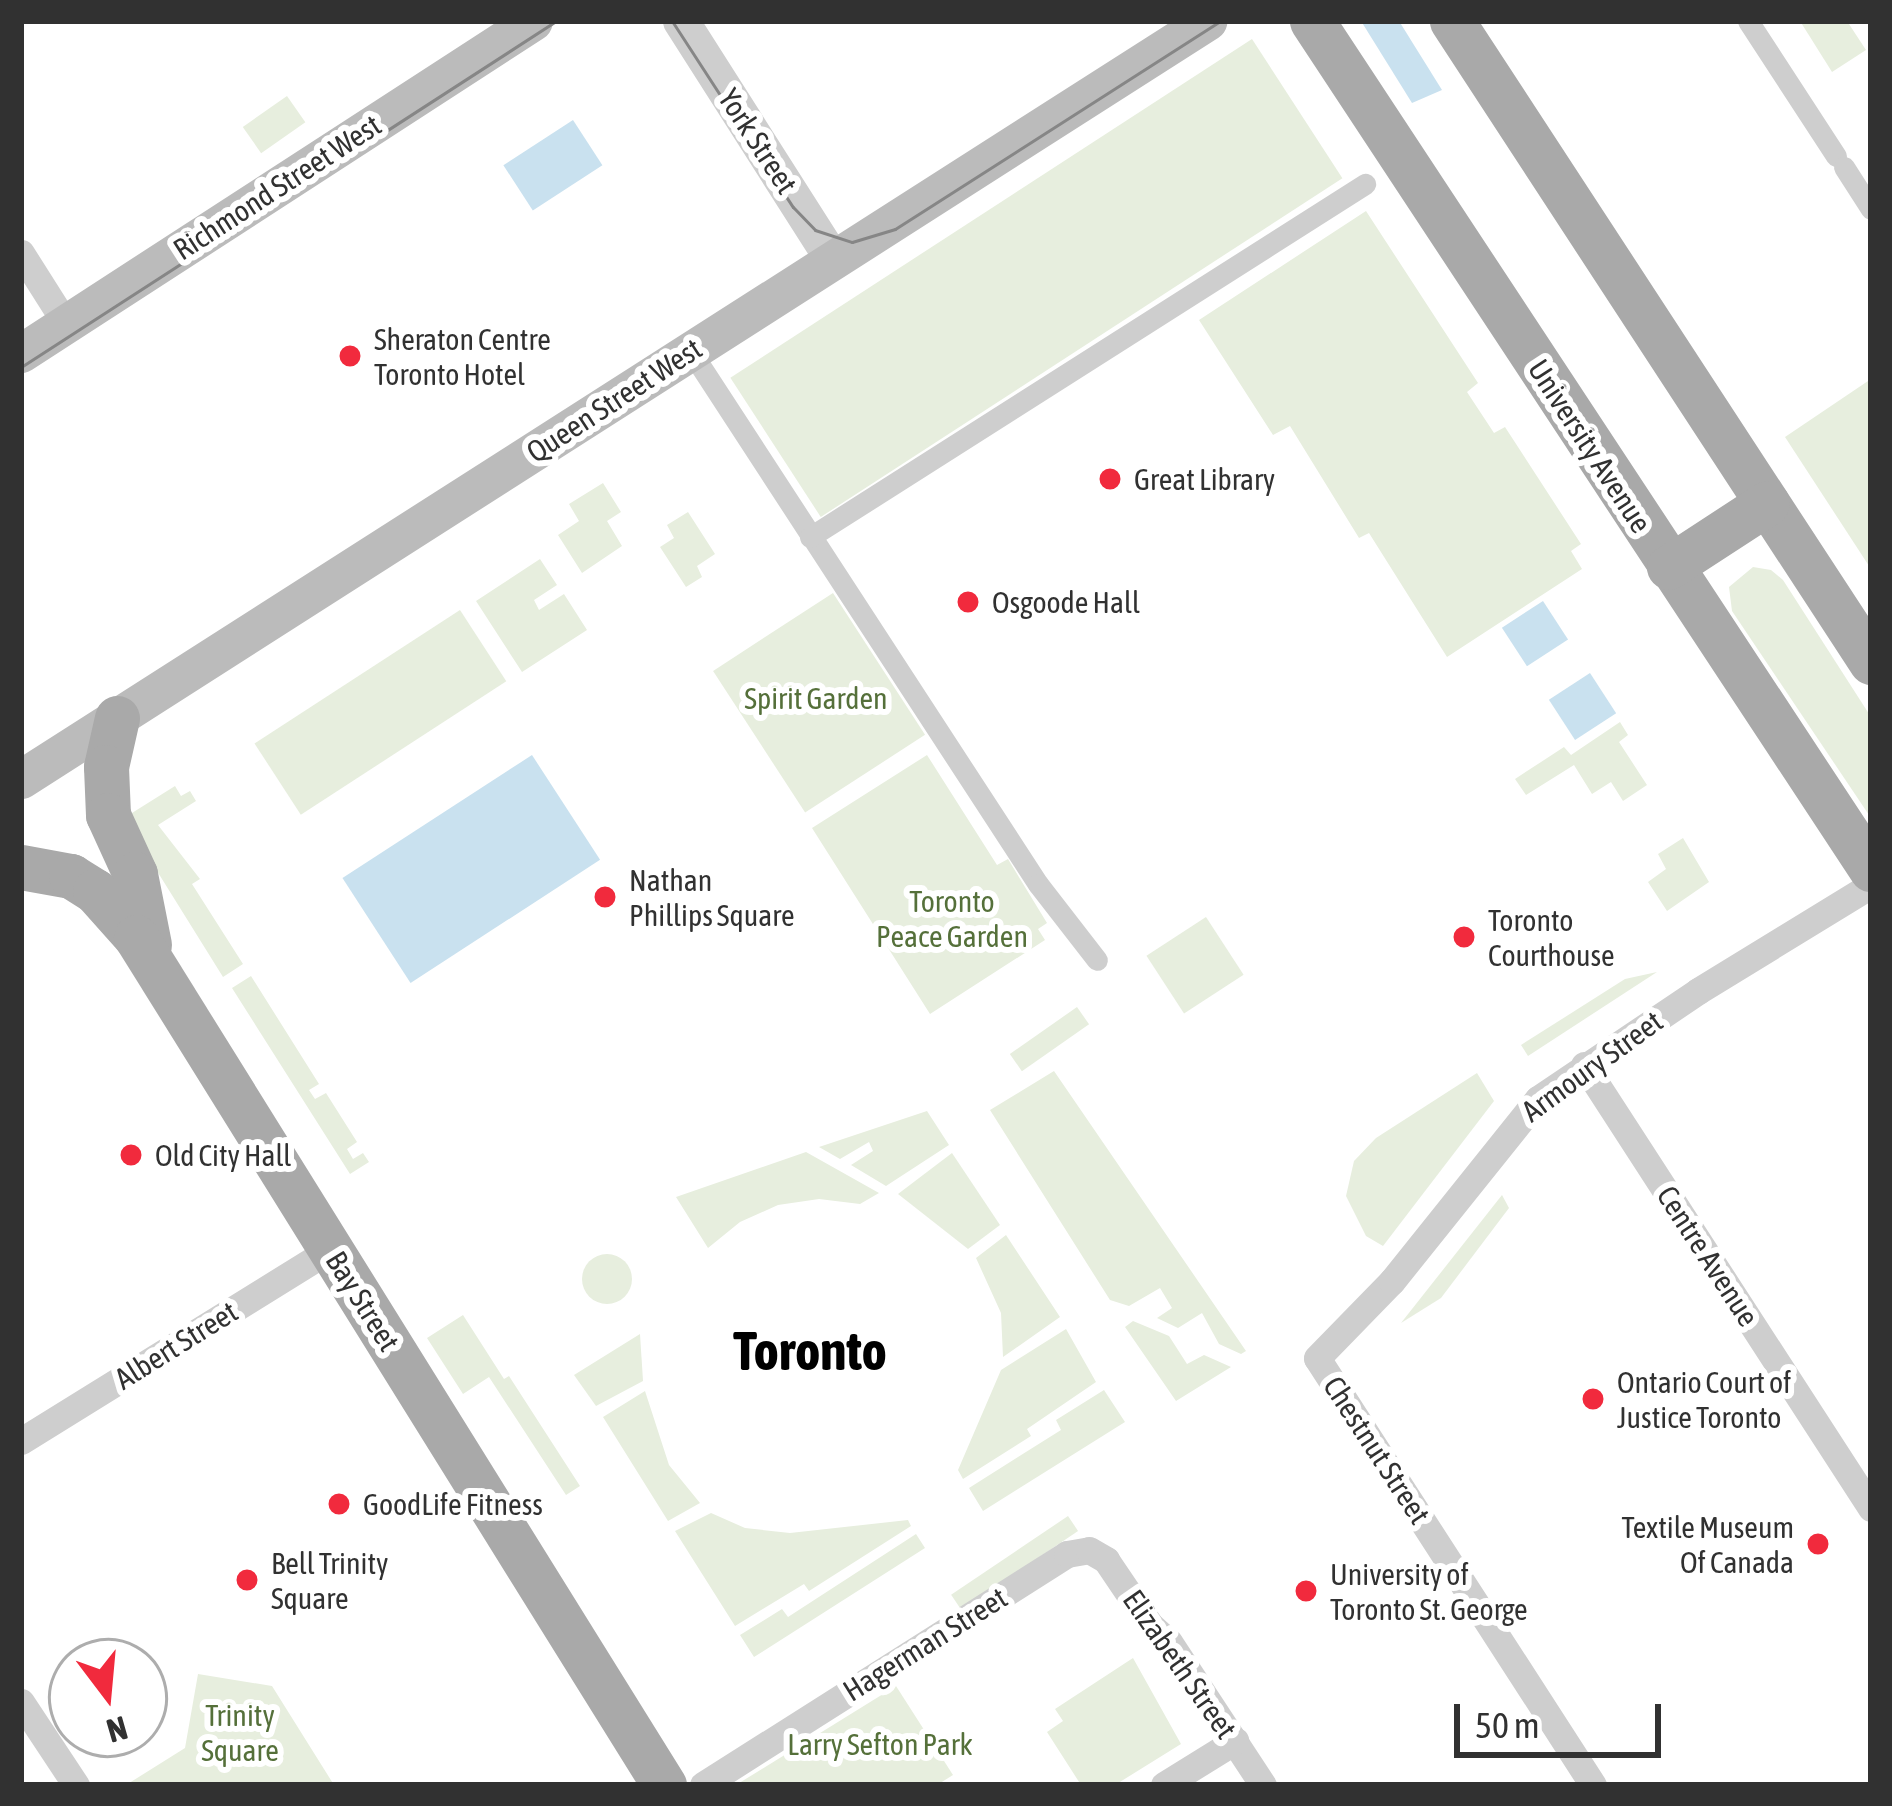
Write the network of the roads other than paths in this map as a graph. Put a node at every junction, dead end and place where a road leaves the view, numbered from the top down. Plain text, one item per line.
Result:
1 (533, 21) edge
2 (681, 21) edge
3 (1208, 21) edge
4 (1312, 21) edge
5 (1452, 21) edge
6 (1748, 21) edge
7 (1365, 184) dead end
8 (1871, 209) edge
9 (21, 253) edge
10 (834, 261) junction
11 (66, 324) junction
12 (690, 350) junction
13 (21, 353) edge
14 (1767, 503) junction
15 (810, 537) junction
16 (1669, 568) junction
17 (1871, 662) edge
18 (117, 718) junction
19 (21, 779) edge
20 (21, 867) edge
21 (1871, 869) edge
22 (1871, 885) edge
23 (1097, 960) dead end
24 (153, 966) junction
25 (1584, 1065) junction
26 (331, 1249) junction
27 (1317, 1358) joint
28 (21, 1441) edge
29 (1871, 1508) edge
30 (1089, 1550) joint
31 (21, 1702) edge
32 (1235, 1741) junction
33 (76, 1785) edge
34 (664, 1785) edge
35 (703, 1785) edge
36 (1164, 1785) edge
37 (1263, 1785) edge
38 (1593, 1785) edge

1 - 11 main road, Richmond Street West
2 - 10 street, York Street
3 - 10 main road, Queen Street West
4 - 16 main road, University Avenue
5 - 14 main road
6 - 8 street
7 - 15 street
9 - 11 street
10 - 12 main road, Queen Street West
11 - 13 main road, Richmond Street West
12 - 15 street
12 - 18 main road, Queen Street West
14 - 16 main road
14 - 17 main road
15 - 23 street
16 - 21 main road, University Avenue
18 - 19 main road, Queen Street West
18 - 24 main road
20 - 24 main road, Bay Street
22 - 25 street, Armoury Street
24 - 26 main road, Bay Street
25 - 27 street, Armoury Street
25 - 29 street, Centre Avenue
26 - 28 street, Albert Street
26 - 34 main road, Bay Street
27 - 38 street, Chestnut Street
30 - 32 street, Elizabeth Street
30 - 35 street, Hagerman Street
31 - 33 street
32 - 36 street
32 - 37 street, Elizabeth Street

